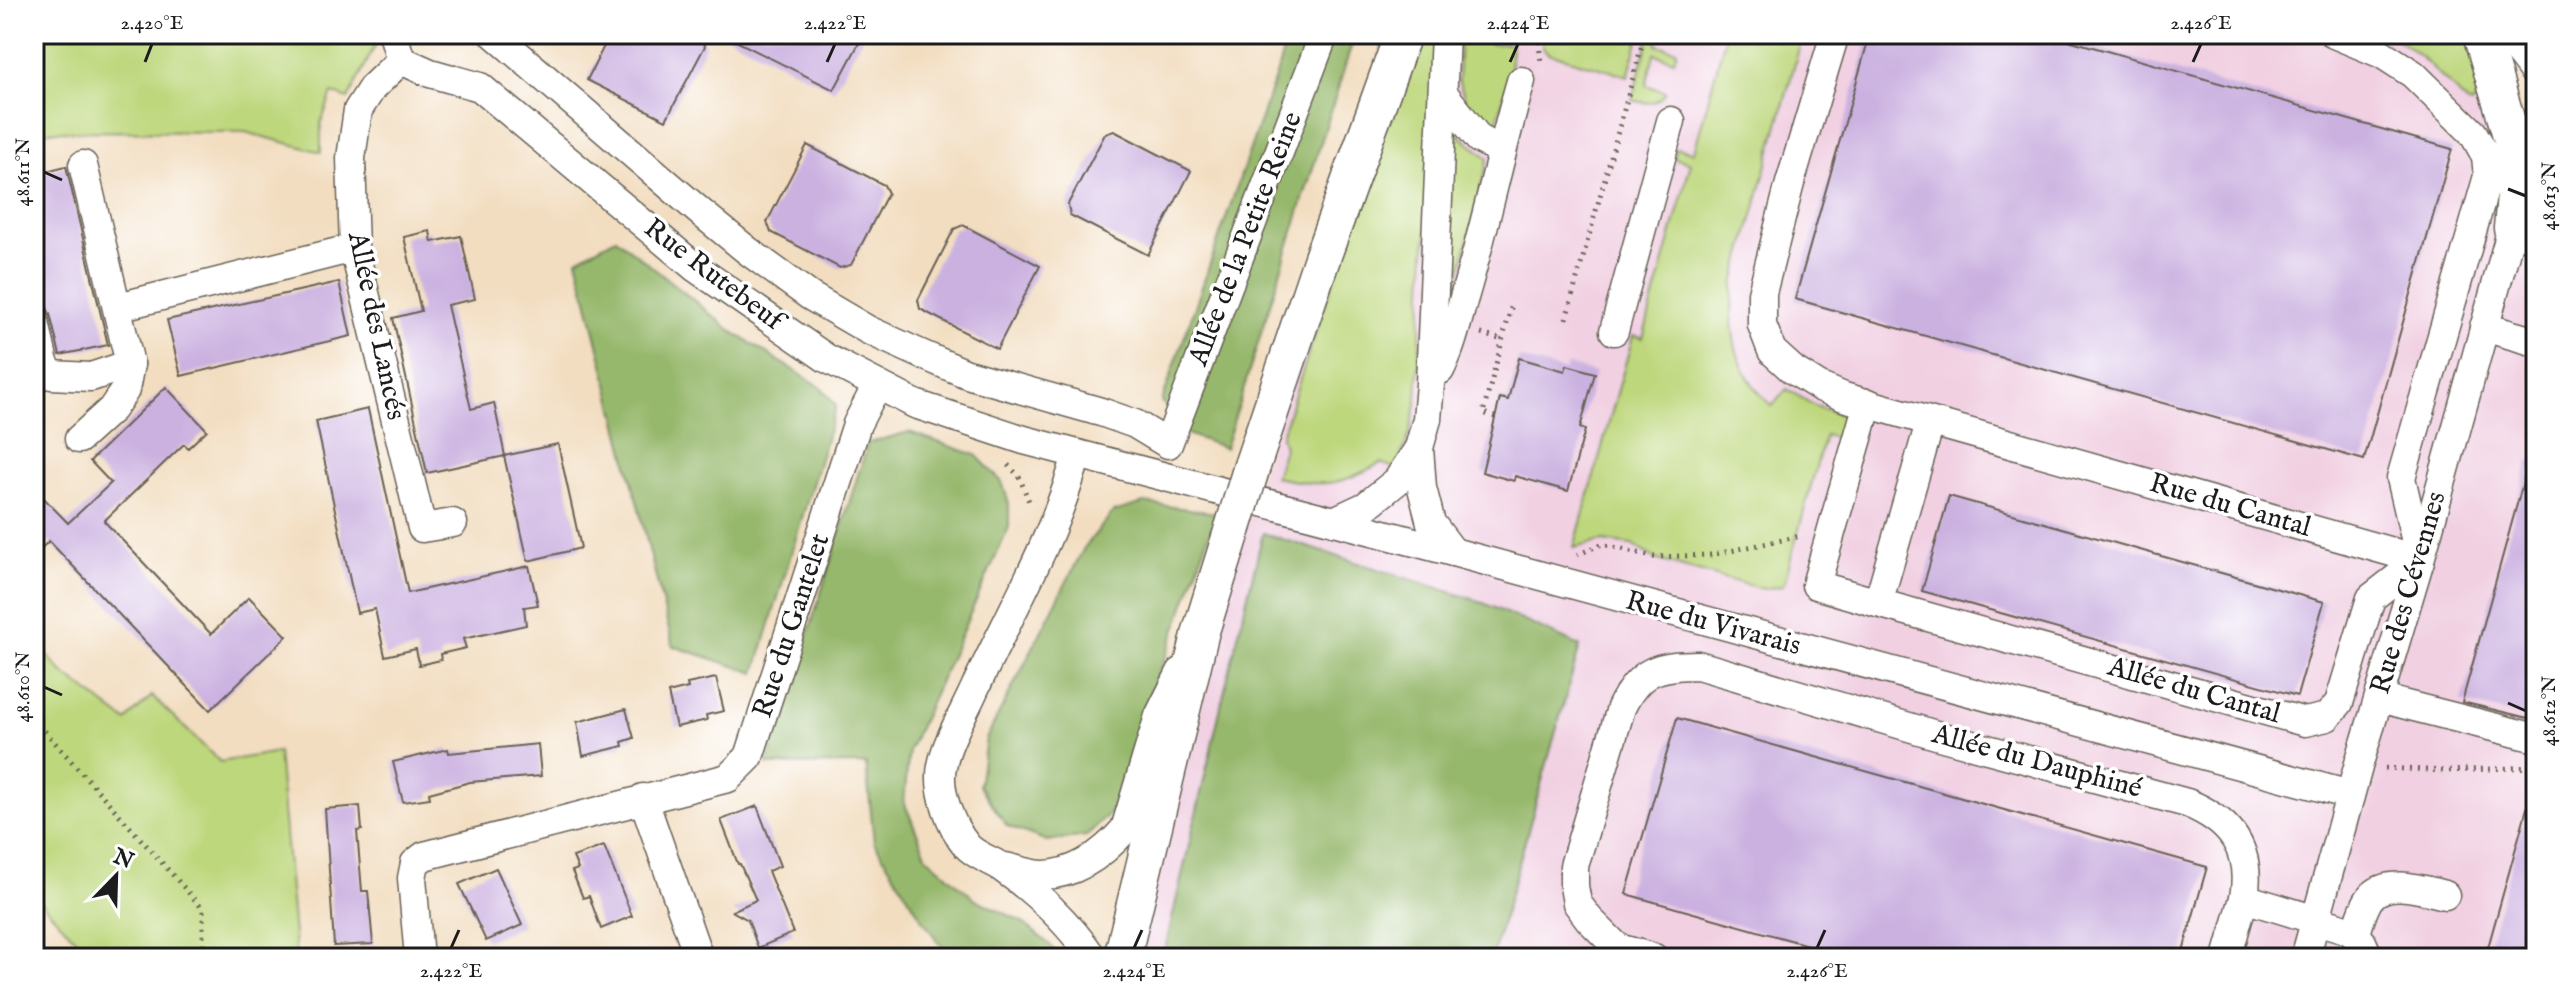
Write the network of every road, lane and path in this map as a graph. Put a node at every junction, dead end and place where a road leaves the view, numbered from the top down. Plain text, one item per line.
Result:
1 (494, 34) edge
2 (1324, 34) edge
3 (1382, 34) edge
4 (1403, 34) edge
5 (1445, 34) edge
6 (1645, 34) edge
7 (1835, 34) edge
8 (2334, 34) edge
9 (2481, 34) edge
10 (2510, 34) edge
11 (397, 47) edge
12 (2536, 68) edge
13 (1521, 81) dead end
14 (1443, 93) junction
15 (1671, 121) dead end
16 (1501, 150) junction
17 (1357, 156) junction
18 (83, 165) dead end
19 (2524, 231) edge
20 (354, 248) junction
21 (1512, 304) dead end
22 (118, 307) junction
23 (34, 318) edge
24 (1566, 319) dead end
25 (2484, 327) junction
26 (1472, 331) dead end
27 (1614, 331) dead end
28 (1503, 340) junction
29 (2536, 342) edge
30 (130, 364) junction
31 (1430, 384) junction
32 (877, 385) junction
33 (1868, 403) junction
34 (1495, 417) dead end
35 (1930, 423) junction
36 (79, 439) dead end
37 (1419, 448) junction
38 (1077, 454) junction
39 (1334, 521) junction
40 (453, 523) dead end
41 (1831, 533) junction
42 (1453, 552) junction
43 (1565, 560) dead end
44 (2420, 560) junction
45 (1878, 603) junction
46 (1201, 631) junction
47 (2379, 698) junction
48 (34, 719) edge
49 (2536, 738) edge
50 (2360, 760) junction
51 (2536, 767) edge
52 (2350, 795) junction
53 (643, 798) junction
54 (998, 865) junction
55 (2445, 895) dead end
56 (2244, 898) junction
57 (2316, 919) junction
58 (2362, 946) edge
59 (203, 958) edge
60 (419, 958) edge
61 (699, 958) edge
62 (1093, 958) edge
63 (1122, 958) edge
64 (1654, 958) edge
65 (2227, 958) edge
66 (2305, 958) edge

1 - 2 street, Allée de la Petite Reine
3 - 17 main road
4 - 17 main road
5 - 14 street
6 - 24 path
7 - 33 street, Rue du Cantal
8 - 44 street
9 - 19 main road
10 - 12 main road
11 - 20 street, Allée des Lancés
11 - 32 street, Rue Rutebeuf
13 - 16 street
14 - 16 street
14 - 31 street
15 - 27 street
16 - 31 street
17 - 46 main road, bridge
18 - 22 street
19 - 25 street, Rue des Cévennes
20 - 22 street
20 - 40 street, Allée des Lancés
21 - 28 path
22 - 30 street
23 - 30 street
25 - 29 street
25 - 44 street, Rue des Cévennes
26 - 28 path
28 - 34 path
30 - 36 street
31 - 37 street
32 - 38 street, Rue Rutebeuf
32 - 53 street, Rue du Gantelet
33 - 35 street, Rue du Cantal
33 - 41 street
35 - 44 street, Rue du Cantal
35 - 45 street
37 - 39 street
37 - 42 street
38 - 39 street, Rue du Vivarais
38 - 54 street
39 - 42 street, Rue du Vivarais
41 - 43 path
41 - 45 street, Allée du Cantal
42 - 52 street, Rue du Vivarais
44 - 45 street, Allée du Cantal
44 - 47 street, Rue des Cévennes
46 - 54 street
46 - 63 main road
47 - 49 street
47 - 50 street, Rue des Cévennes
48 - 59 path
50 - 51 path
50 - 52 street, Rue des Cévennes
52 - 57 street, Rue des Cévennes
53 - 60 street, Rue du Gantelet
53 - 61 street
54 - 62 street
55 - 58 street
56 - 57 street
56 - 64 street, Allée du Dauphiné
56 - 65 street, Allée du Dauphiné
57 - 58 street
57 - 66 street, Rue des Cévennes

